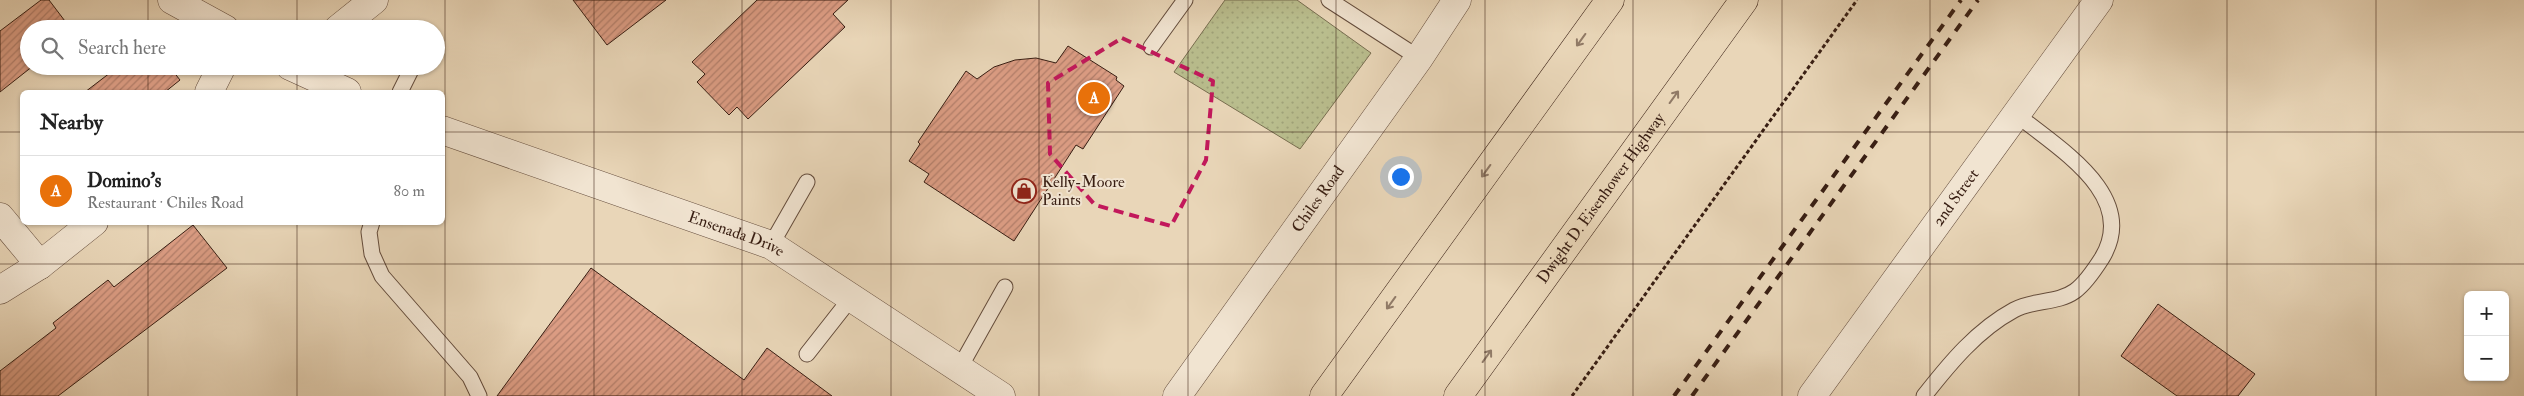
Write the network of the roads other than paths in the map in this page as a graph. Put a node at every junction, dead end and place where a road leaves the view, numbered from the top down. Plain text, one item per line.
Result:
1 (172, 0) edge
2 (374, 0) edge
3 (1185, 0) edge
4 (1329, 0) edge
5 (1457, 0) edge
6 (1610, 0) edge
7 (1744, 0) edge
8 (2099, 0) edge
9 (209, 20) edge
10 (349, 20) edge
11 (1150, 47) dead end
12 (1419, 58) junction
13 (218, 75) edge
14 (310, 75) edge
15 (408, 75) edge
16 (210, 90) edge
17 (343, 90) edge
18 (401, 90) edge
19 (2016, 114) junction
20 (445, 131) edge
21 (807, 182) dead end
22 (0, 217) edge
23 (90, 225) edge
24 (371, 225) edge
25 (771, 245) junction
26 (40, 265) junction
27 (1004, 287) dead end
28 (0, 290) edge
29 (851, 298) junction
30 (807, 354) dead end
31 (959, 369) junction
32 (478, 396) edge
33 (1001, 396) edge
34 (1177, 396) edge
35 (1324, 396) edge
36 (1458, 396) edge
37 (1812, 396) edge
38 (1924, 396) edge

1 - 9 street
2 - 10 street
3 - 11 lane
4 - 12 lane
5 - 12 street, Chiles Road
6 -> 35 highway
36 -> 7 highway, Dwight D. Eisenhower Highway
8 - 19 street, 2nd Street
12 - 34 street, Chiles Road
13 - 16 street
14 - 17 street
15 - 18 lane
19 - 37 street, 2nd Street
19 - 38 lane
20 - 25 street, Ensenada Drive
21 - 25 lane
22 - 26 street
23 - 26 street
24 - 32 lane
25 - 29 street, Ensenada Drive
26 - 28 street
27 - 31 lane
29 - 30 lane
29 - 31 street, Ensenada Drive
31 - 33 street, Ensenada Drive

